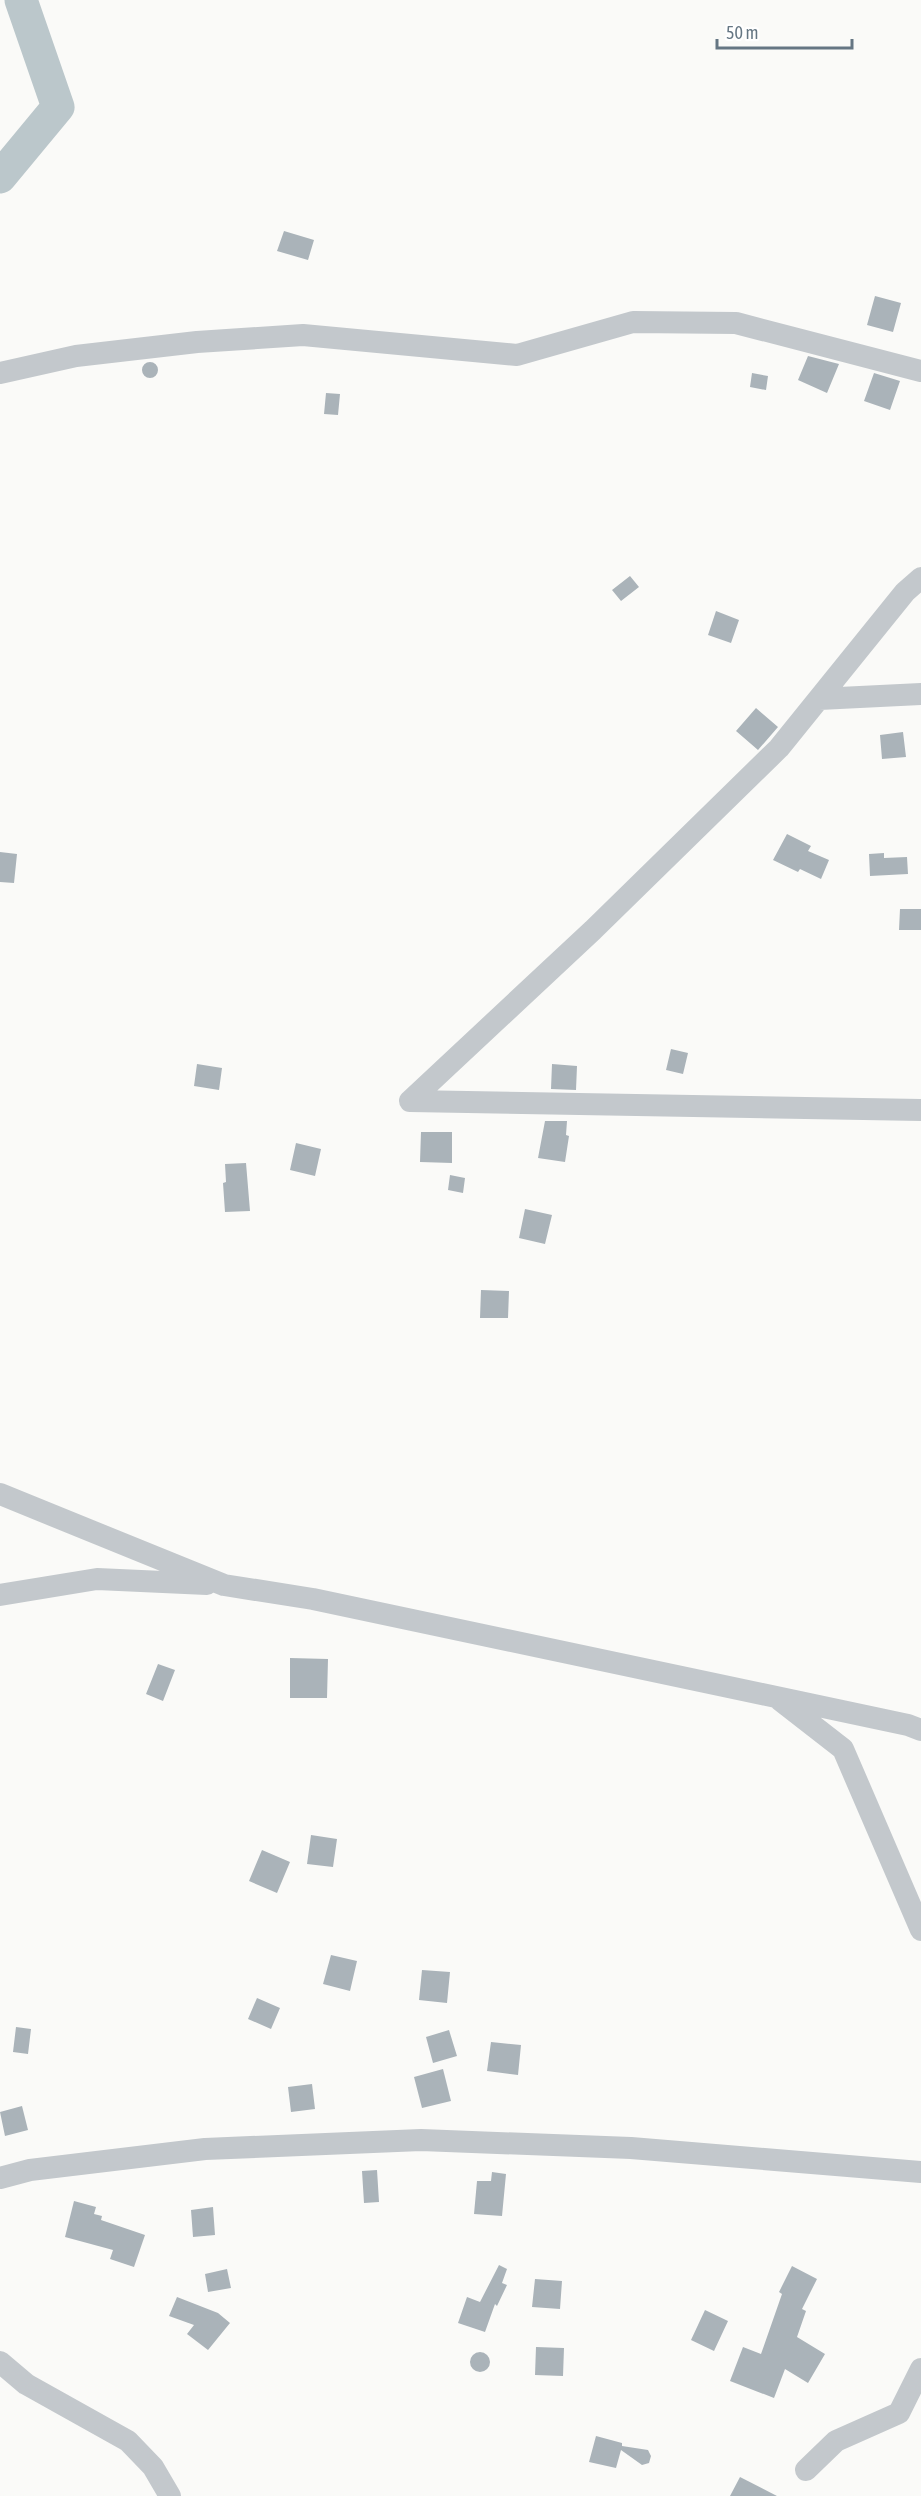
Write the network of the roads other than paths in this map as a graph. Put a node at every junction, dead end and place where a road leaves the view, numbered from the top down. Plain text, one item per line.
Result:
1 (921, 371) edge
2 (0, 373) edge
3 (921, 578) edge
4 (921, 694) edge
5 (819, 699) junction
6 (921, 1110) edge
7 (0, 1494) edge
8 (224, 1585) junction
9 (0, 1595) edge
10 (776, 1697) junction
11 (921, 1730) edge
12 (921, 1930) edge
13 (921, 2172) edge
14 (0, 2178) edge
15 (0, 2362) edge
16 (921, 2369) edge
17 (806, 2470) dead end
18 (170, 2496) edge

1 - 2 street
3 - 5 street
4 - 5 street
5 - 6 street
7 - 8 street
8 - 9 street
8 - 10 street
10 - 11 street
10 - 12 street
13 - 14 street
15 - 18 street
16 - 17 street

